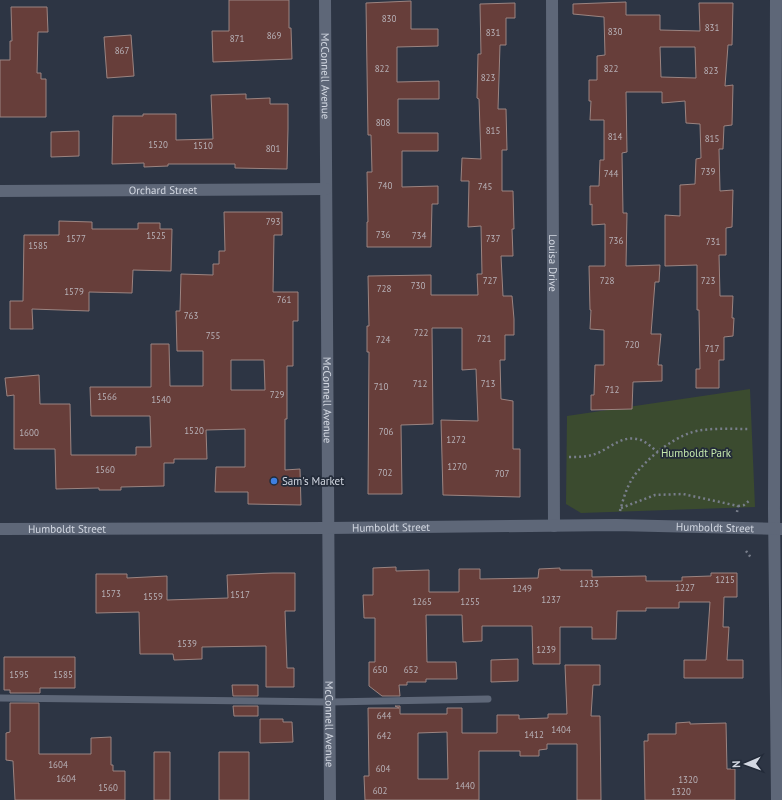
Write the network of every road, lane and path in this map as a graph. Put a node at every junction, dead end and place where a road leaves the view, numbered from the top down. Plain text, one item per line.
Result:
1 (325, 0) edge
2 (552, 0) edge
3 (776, 0) edge
4 (326, 189) junction
5 (0, 191) edge
6 (749, 429) dead end
7 (658, 452) junction
8 (554, 457) junction
9 (750, 500) dead end
10 (738, 506) junction
11 (621, 508) junction
12 (742, 515) dead end
13 (616, 525) junction
14 (554, 526) junction
15 (328, 528) junction
16 (0, 529) edge
17 (778, 529) edge
18 (746, 551) dead end
19 (752, 559) dead end
20 (0, 698) edge
21 (488, 699) dead end
22 (329, 702) junction
23 (330, 800) edge
24 (777, 800) edge

1 - 4 street, McConnell Avenue
2 - 8 street, Louisa Drive
3 - 17 street
4 - 5 street, Orchard Street
4 - 15 street, McConnell Avenue
6 - 7 path
7 - 8 path
7 - 11 path
8 - 14 street, Louisa Drive
9 - 10 path
10 - 11 path
10 - 12 path
11 - 13 path
13 - 14 street, Humboldt Street
13 - 17 street, Humboldt Street
14 - 15 street, Humboldt Street
15 - 16 street, Humboldt Street
15 - 22 street, McConnell Avenue
17 - 24 street
18 - 19 path
20 - 22 lane
21 - 22 lane
22 - 23 street, McConnell Avenue

